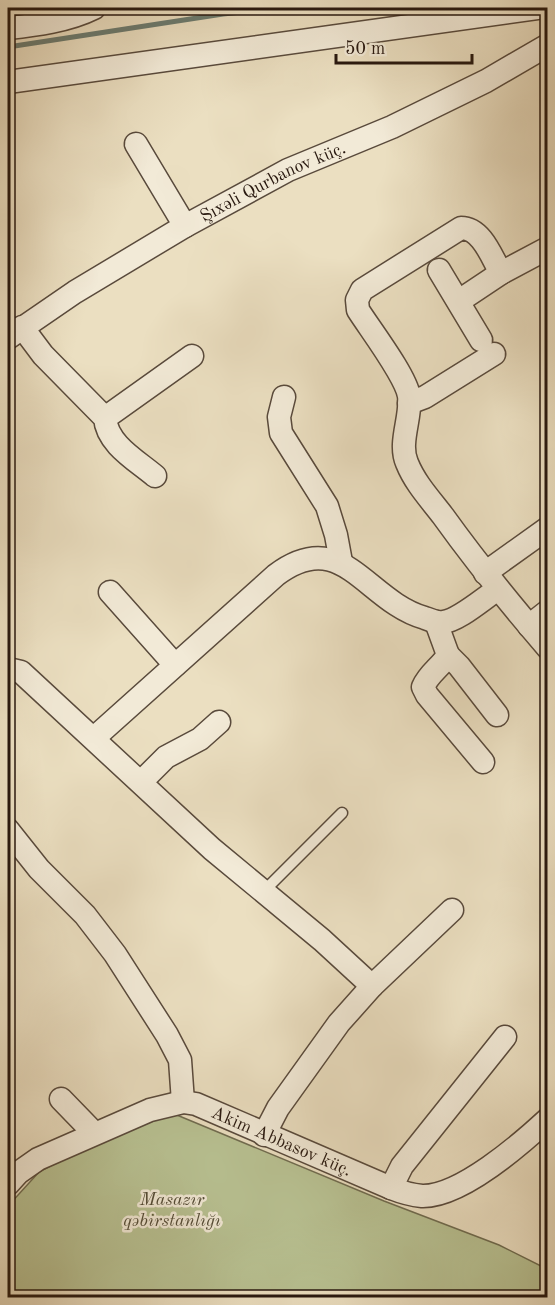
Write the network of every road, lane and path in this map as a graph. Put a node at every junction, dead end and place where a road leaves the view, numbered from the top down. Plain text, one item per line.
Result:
1 (94, 8) edge
2 (537, 8) edge
3 (8, 28) edge
4 (548, 45) edge
5 (8, 82) edge
6 (136, 144) dead end
7 (185, 226) junction
8 (548, 248) edge
9 (439, 270) dead end
10 (501, 273) junction
11 (459, 301) junction
12 (15, 332) edge
13 (192, 356) dead end
14 (284, 397) dead end
15 (409, 403) junction
16 (105, 418) junction
17 (155, 476) dead end
18 (548, 528) edge
19 (341, 562) junction
20 (492, 581) junction
21 (110, 592) dead end
22 (548, 611) edge
23 (436, 622) junction
24 (529, 626) junction
25 (548, 648) edge
26 (448, 655) junction
27 (175, 665) junction
28 (8, 669) edge
29 (497, 715) dead end
30 (219, 722) dead end
31 (94, 738) junction
32 (483, 762) dead end
33 (141, 782) junction
34 (342, 813) dead end
35 (8, 830) edge
36 (264, 891) junction
37 (452, 910) dead end
38 (372, 986) junction
39 (505, 1037) dead end
40 (61, 1099) dead end
41 (183, 1102) junction
42 (544, 1130) edge
43 (94, 1133) junction
44 (264, 1135) junction
45 (8, 1184) edge
46 (391, 1188) junction

1 - 3 street
2 - 5 street
4 - 7 street, Şıxəli Qurbanov küç.
6 - 7 street
7 - 12 street, Şıxəli Qurbanov küç.
8 - 10 street
9 - 11 street
10 - 11 street
10 - 15 street
11 - 15 street
12 - 16 street
13 - 16 street
14 - 19 street
15 - 20 street
16 - 17 street
18 - 20 street
19 - 23 street
19 - 27 street
20 - 23 street
20 - 24 street
21 - 27 street
22 - 24 street
23 - 26 street
24 - 25 street
26 - 29 street
26 - 32 street
27 - 31 street
28 - 31 street
30 - 33 street
31 - 33 street
33 - 36 street
34 - 36 lane
35 - 41 street
36 - 38 street
37 - 38 street
38 - 44 street
39 - 46 street
40 - 43 street
41 - 43 street
41 - 44 street, Akim Abbasov küç.
42 - 46 street, Akim Abbasov küç.
43 - 45 street
44 - 46 street, Akim Abbasov küç.

